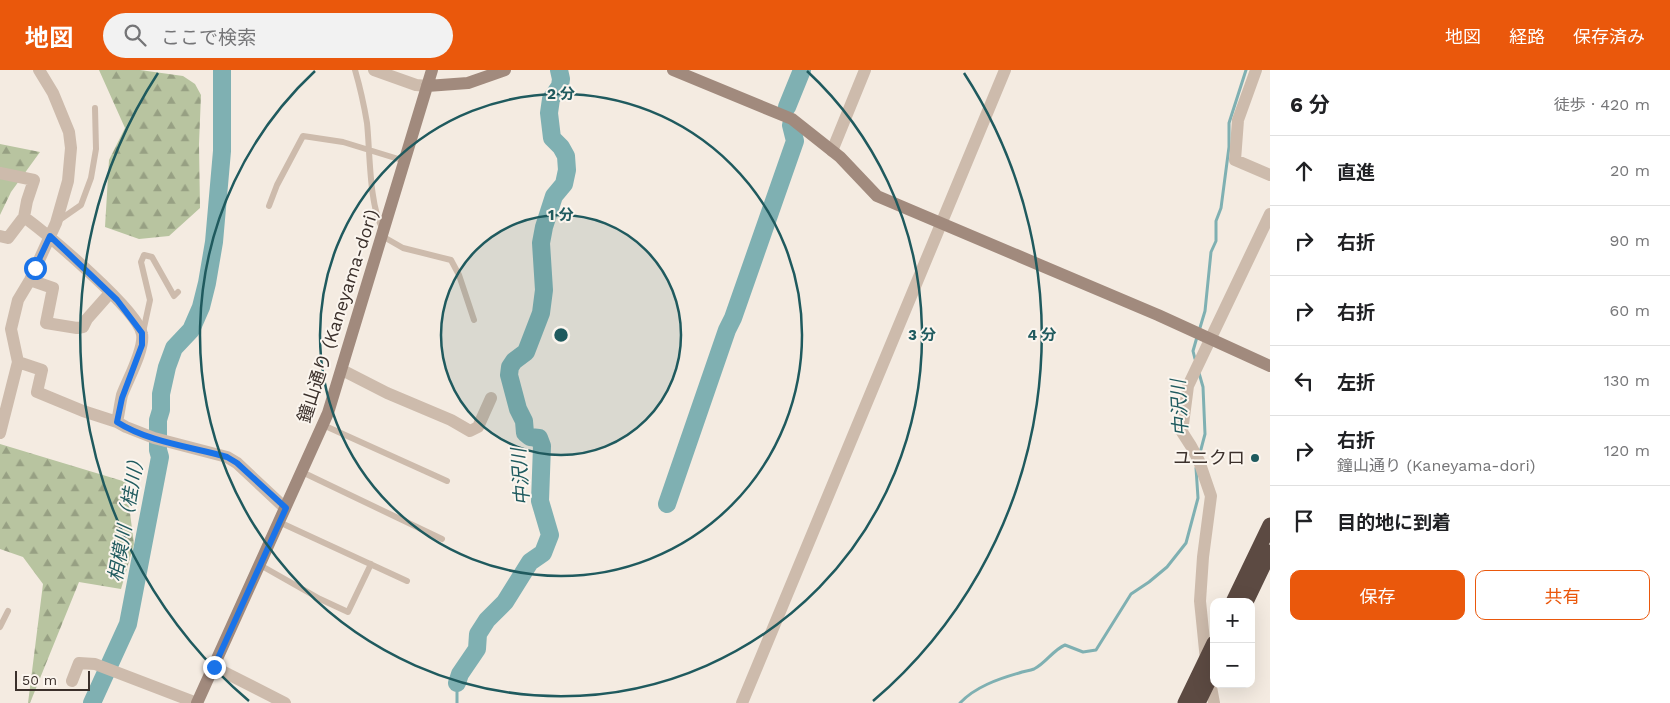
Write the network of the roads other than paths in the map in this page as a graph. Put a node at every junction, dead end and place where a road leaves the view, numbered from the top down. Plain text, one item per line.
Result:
1 (40, 70) edge
2 (355, 70) edge
3 (374, 70) edge
4 (432, 70) edge
5 (505, 70) edge
6 (673, 70) edge
7 (865, 70) edge
8 (1005, 70) edge
9 (1256, 70) edge
10 (427, 86) junction
11 (94, 108) dead end
12 (368, 149) junction
13 (832, 151) junction
14 (405, 161) junction
15 (0, 173) edge
16 (1270, 175) edge
17 (269, 206) dead end
18 (1270, 214) edge
19 (24, 218) junction
20 (56, 223) junction
21 (941, 223) junction
22 (383, 233) junction
23 (0, 236) edge
24 (50, 236) junction
25 (30, 280) junction
26 (110, 292) junction
27 (178, 292) dead end
28 (474, 320) dead end
29 (142, 333) junction
30 (1209, 338) junction
31 (18, 362) junction
32 (1270, 366) edge
33 (342, 370) junction
34 (491, 398) dead end
35 (117, 422) junction
36 (323, 426) junction
37 (0, 433) edge
38 (302, 472) junction
39 (447, 481) dead end
40 (286, 508) junction
41 (279, 522) junction
42 (1270, 525) edge
43 (442, 539) dead end
44 (1270, 552) edge
45 (371, 564) junction
46 (260, 565) junction
47 (407, 581) dead end
48 (1236, 598) edge
49 (1248, 598) edge
50 (8, 611) dead end
51 (0, 627) edge
52 (214, 667) junction
53 (1210, 670) edge
54 (72, 680) dead end
55 (1212, 688) edge
56 (197, 703) edge
57 (285, 703) edge
58 (742, 703) edge
59 (1185, 703) edge
60 (1198, 703) edge
61 (1214, 703) edge

1 - 20 street
2 - 12 lane
3 - 10 street
4 - 10 street, 鐘山通り (Kaneyama-dori)
5 - 10 street
6 - 13 street
7 - 13 street
8 - 21 street
9 - 16 street
10 - 14 street, 鐘山通り (Kaneyama-dori)
11 - 20 lane
12 - 14 lane
12 - 17 lane
12 - 22 lane
13 - 21 street
14 - 22 street, 鐘山通り (Kaneyama-dori)
15 - 19 street
18 - 30 street
19 - 23 street
19 - 24 street
20 - 24 street
21 - 30 street
21 - 58 street
22 - 28 lane
22 - 33 street, 鐘山通り (Kaneyama-dori)
24 - 25 street
24 - 26 street
25 - 26 street
25 - 31 street
26 - 29 street
27 - 29 lane
29 - 35 street
30 - 32 street
30 - 53 street
31 - 35 street
31 - 37 street
33 - 34 street
33 - 36 street, 鐘山通り (Kaneyama-dori)
35 - 40 street
36 - 38 street, 鐘山通り (Kaneyama-dori)
36 - 39 lane
38 - 40 street, 鐘山通り (Kaneyama-dori)
38 - 43 lane
40 - 41 street, 鐘山通り (Kaneyama-dori)
41 - 45 lane
41 - 46 street, 鐘山通り (Kaneyama-dori)
42 - 48 highway
44 - 49 highway
45 - 46 lane
45 - 47 lane
46 - 52 street, 鐘山通り (Kaneyama-dori)
50 - 51 lane
52 - 56 street, 鐘山通り (Kaneyama-dori)
52 - 57 street
53 - 59 highway
53 - 60 highway
54 - 56 street
55 - 61 street

